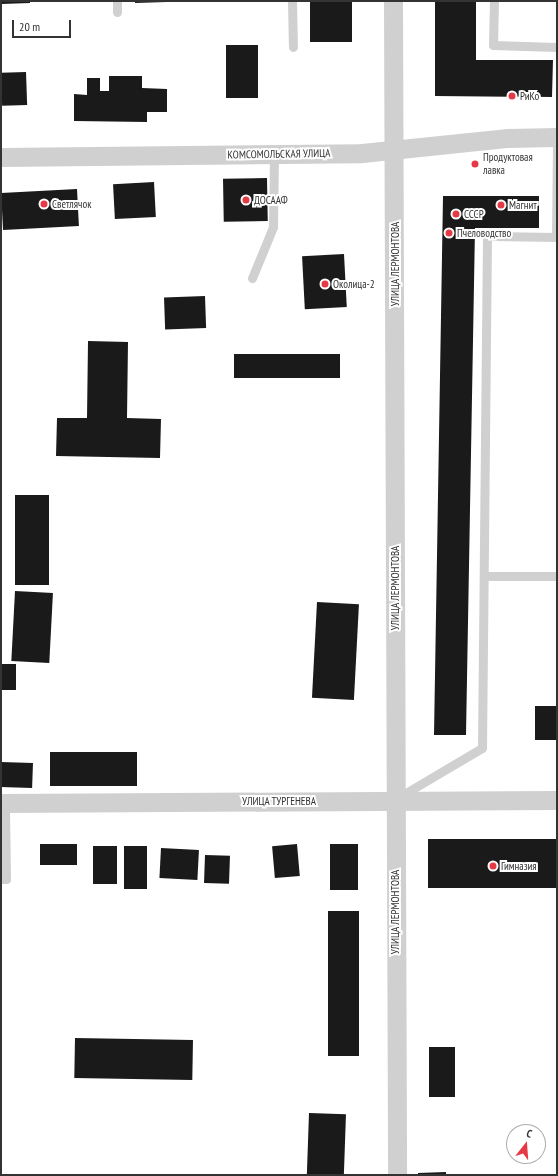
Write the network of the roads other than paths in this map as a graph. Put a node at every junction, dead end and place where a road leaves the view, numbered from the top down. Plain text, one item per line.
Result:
1 (117, 1) edge
2 (292, 1) edge
3 (392, 1) edge
4 (494, 1) edge
5 (117, 12) dead end
6 (293, 47) dead end
7 (557, 47) edge
8 (557, 137) edge
9 (394, 149) junction
10 (274, 154) junction
11 (1, 157) edge
12 (252, 278) dead end
13 (484, 576) junction
14 (557, 576) edge
15 (395, 800) junction
16 (557, 800) edge
17 (3, 803) edge
18 (1, 879) edge
19 (397, 1175) edge

1 - 5 lane
2 - 6 lane
3 - 9 street, УЛИЦА ЛЕРМОНТОВА
4 - 7 lane
8 - 9 street, КОМСОМОЛЬСКАЯ УЛИЦА
8 - 13 lane
9 - 10 street, КОМСОМОЛЬСКАЯ УЛИЦА
9 - 15 street, УЛИЦА ЛЕРМОНТОВА
10 - 11 street, КОМСОМОЛЬСКАЯ УЛИЦА
10 - 12 lane
13 - 14 lane
13 - 15 lane
15 - 16 street, УЛИЦА ТУРГЕНЕВА
15 - 17 street, УЛИЦА ТУРГЕНЕВА
15 - 19 street, УЛИЦА ЛЕРМОНТОВА
17 - 18 lane

